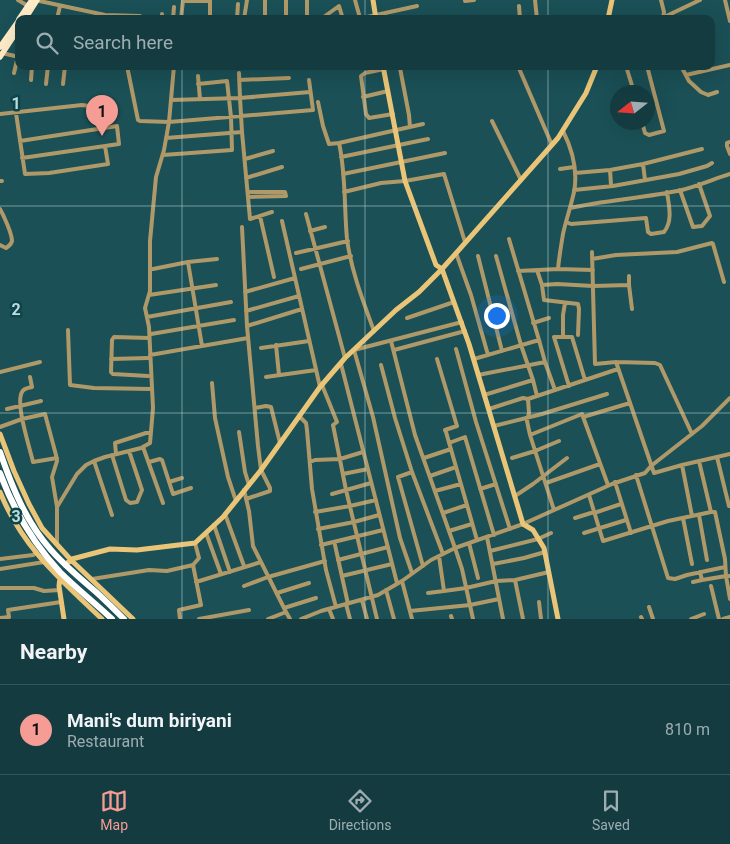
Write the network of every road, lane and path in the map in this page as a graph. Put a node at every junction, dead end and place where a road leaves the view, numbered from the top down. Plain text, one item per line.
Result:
1 (18, 0) edge
2 (35, 0) edge
3 (201, 0) edge
4 (247, 0) edge
5 (265, 0) edge
6 (286, 0) edge
7 (307, 0) edge
8 (355, 0) edge
9 (373, 0) edge
10 (474, 0) edge
11 (535, 0) edge
12 (612, 0) edge
13 (661, 0) edge
14 (700, 0) edge
15 (725, 0) edge
16 (183, 1) edge
17 (465, 1) edge
18 (238, 4) dead end
19 (28, 6) junction
20 (60, 6) junction
21 (417, 6) dead end
22 (519, 6) dead end
23 (174, 7) dead end
24 (22, 15) edge
25 (27, 15) edge
26 (58, 15) edge
27 (100, 15) edge
28 (173, 15) edge
29 (181, 15) edge
30 (210, 15) edge
31 (237, 15) edge
32 (245, 15) edge
33 (265, 15) edge
34 (286, 15) edge
35 (307, 15) edge
36 (327, 15) edge
37 (342, 15) edge
38 (358, 15) edge
39 (376, 15) edge
40 (383, 15) edge
41 (520, 15) edge
42 (537, 15) edge
43 (609, 15) edge
44 (663, 15) edge
45 (668, 15) edge
46 (730, 21) edge
47 (15, 27) edge
48 (15, 34) edge
49 (1, 53) edge
50 (15, 56) edge
51 (730, 65) edge
52 (715, 68) edge
53 (15, 69) edge
54 (32, 70) edge
55 (48, 70) edge
56 (65, 70) edge
57 (128, 70) edge
58 (174, 70) edge
59 (374, 70) edge
60 (384, 70) edge
61 (400, 70) edge
62 (520, 70) edge
63 (595, 70) edge
64 (627, 70) edge
65 (648, 70) edge
66 (683, 70) edge
67 (708, 70) edge
68 (14, 73) dead end
69 (239, 73) dead end
70 (686, 75) junction
71 (198, 76) dead end
72 (289, 78) dead end
73 (31, 80) dead end
74 (239, 80) junction
75 (309, 80) dead end
76 (46, 84) dead end
77 (63, 84) dead end
78 (198, 84) junction
79 (632, 85) edge
80 (652, 85) edge
81 (310, 92) junction
82 (388, 92) junction
83 (717, 92) dead end
84 (655, 96) edge
85 (363, 97) junction
86 (229, 98) junction
87 (240, 98) junction
88 (200, 99) junction
89 (171, 100) junction
90 (318, 102) dead end
91 (89, 106) dead end
92 (16, 113) junction
93 (0, 114) edge
94 (392, 114) junction
95 (241, 116) junction
96 (231, 117) junction
97 (492, 121) dead end
98 (169, 122) junction
99 (423, 124) dead end
100 (410, 127) junction
101 (644, 130) edge
102 (396, 131) junction
103 (563, 131) junction
104 (242, 132) junction
105 (231, 133) junction
106 (166, 138) junction
107 (428, 139) dead end
108 (20, 141) junction
109 (730, 142) edge
110 (340, 143) junction
111 (398, 145) junction
112 (552, 145) junction
113 (105, 146) junction
114 (702, 149) dead end
115 (273, 151) dead end
116 (445, 153) dead end
117 (730, 154) edge
118 (163, 155) junction
119 (341, 157) junction
120 (22, 158) junction
121 (244, 159) junction
122 (402, 162) junction
123 (712, 163) dead end
124 (643, 164) junction
125 (282, 167) dead end
126 (574, 167) junction
127 (560, 170) dead end
128 (610, 170) junction
129 (575, 173) junction
130 (344, 174) junction
131 (730, 174) edge
132 (246, 178) junction
133 (521, 180) junction
134 (645, 180) junction
135 (406, 181) junction
136 (699, 184) junction
137 (611, 185) junction
138 (574, 190) junction
139 (680, 190) junction
140 (344, 192) junction
141 (667, 192) junction
142 (248, 195) junction
143 (570, 208) junction
144 (0, 209) edge
145 (272, 212) dead end
146 (306, 214) dead end
147 (260, 216) junction
148 (282, 221) dead end
149 (566, 222) junction
150 (242, 226) dead end
151 (326, 227) dead end
152 (310, 231) junction
153 (509, 239) dead end
154 (348, 241) junction
155 (465, 242) junction
156 (0, 245) edge
157 (315, 248) junction
158 (592, 252) dead end
159 (296, 253) dead end
160 (456, 253) junction
161 (351, 256) junction
162 (478, 256) dead end
163 (496, 256) dead end
164 (217, 259) dead end
165 (592, 259) junction
166 (188, 262) junction
167 (320, 265) junction
168 (153, 269) dead end
169 (442, 269) junction
170 (558, 269) junction
171 (301, 270) dead end
172 (537, 270) junction
173 (593, 270) junction
174 (518, 271) junction
175 (629, 276) dead end
176 (274, 277) dead end
177 (295, 278) junction
178 (724, 282) dead end
179 (216, 285) dead end
180 (542, 285) junction
181 (629, 285) junction
182 (593, 286) junction
183 (193, 289) junction
184 (245, 292) junction
185 (149, 295) junction
186 (299, 296) junction
187 (231, 302) dead end
188 (454, 302) junction
189 (565, 303) junction
190 (196, 309) junction
191 (302, 309) junction
192 (632, 309) dead end
193 (246, 311) junction
194 (147, 317) junction
195 (407, 318) dead end
196 (549, 318) dead end
197 (234, 320) dead end
198 (462, 322) junction
199 (534, 323) junction
200 (199, 326) junction
201 (247, 326) junction
202 (68, 330) dead end
203 (374, 331) junction
204 (465, 331) junction
205 (578, 335) dead end
206 (150, 336) junction
207 (554, 337) junction
208 (563, 337) junction
209 (248, 338) junction
210 (548, 338) dead end
211 (539, 340) junction
212 (310, 341) junction
213 (391, 341) junction
214 (276, 345) junction
215 (521, 345) junction
216 (202, 346) junction
217 (261, 348) dead end
218 (456, 349) dead end
219 (354, 350) junction
220 (394, 350) junction
221 (502, 351) junction
222 (488, 355) junction
223 (149, 357) junction
224 (345, 358) junction
225 (111, 359) junction
226 (438, 359) dead end
227 (474, 359) junction
228 (40, 362) dead end
229 (545, 362) junction
230 (616, 362) junction
231 (341, 364) junction
232 (381, 364) dead end
233 (528, 365) junction
234 (316, 370) junction
235 (618, 370) junction
236 (0, 372) edge
237 (279, 375) junction
238 (478, 375) junction
239 (148, 376) dead end
240 (30, 377) dead end
241 (266, 377) dead end
242 (533, 380) junction
243 (585, 380) junction
244 (212, 383) dead end
245 (321, 386) junction
246 (569, 386) junction
247 (152, 389) junction
248 (555, 390) junction
249 (607, 394) dead end
250 (484, 395) junction
251 (538, 396) junction
252 (730, 398) edge
253 (528, 399) junction
254 (41, 401) dead end
255 (630, 403) junction
256 (21, 406) junction
257 (255, 408) junction
258 (7, 409) dead end
259 (489, 409) junction
260 (299, 416) junction
261 (528, 417) junction
262 (583, 417) junction
263 (22, 420) junction
264 (0, 426) edge
265 (494, 426) junction
266 (239, 432) dead end
267 (151, 433) junction
268 (0, 434) edge
269 (692, 434) junction
270 (530, 435) junction
271 (559, 441) dead end
272 (449, 442) junction
273 (280, 443) junction
274 (143, 447) junction
275 (451, 449) junction
276 (129, 451) junction
277 (535, 451) junction
278 (0, 452) edge
279 (363, 452) junction
280 (730, 454) edge
281 (114, 455) junction
282 (717, 457) junction
283 (57, 458) junction
284 (424, 458) junction
285 (512, 458) dead end
286 (567, 458) dead end
287 (340, 459) junction
288 (94, 461) junction
289 (699, 461) junction
290 (148, 462) junction
291 (310, 462) junction
292 (600, 464) junction
293 (682, 465) junction
294 (651, 466) junction
295 (456, 467) junction
296 (368, 469) junction
297 (261, 470) junction
298 (412, 472) junction
299 (0, 473) edge
300 (645, 473) junction
301 (654, 473) junction
302 (343, 474) junction
303 (636, 475) junction
304 (430, 476) junction
305 (542, 476) junction
306 (398, 477) junction
307 (182, 478) dead end
308 (387, 481) junction
309 (169, 482) junction
310 (615, 482) junction
311 (0, 483) edge
312 (371, 483) junction
313 (546, 483) junction
314 (249, 484) junction
315 (461, 484) junction
316 (496, 484) junction
317 (608, 486) junction
318 (191, 488) dead end
319 (480, 489) junction
320 (244, 490) junction
321 (346, 490) junction
322 (435, 491) junction
323 (3, 492) edge
324 (332, 494) dead end
325 (589, 495) junction
326 (515, 496) junction
327 (246, 499) junction
328 (376, 500) junction
329 (236, 501) junction
330 (162, 503) dead end
331 (621, 504) junction
332 (467, 505) junction
333 (350, 506) junction
334 (729, 506) dead end
335 (57, 507) junction
336 (554, 510) junction
337 (315, 512) junction
338 (594, 512) junction
339 (711, 512) junction
340 (443, 513) junction
341 (225, 514) junction
342 (112, 515) dead end
343 (379, 515) junction
344 (699, 515) junction
345 (692, 516) junction
346 (575, 518) dead end
347 (683, 518) junction
348 (626, 520) junction
349 (354, 522) junction
350 (472, 524) junction
351 (523, 524) junction
352 (214, 525) junction
353 (652, 526) junction
354 (599, 528) junction
355 (318, 529) junction
356 (510, 529) junction
357 (384, 530) junction
358 (449, 531) junction
359 (206, 533) junction
360 (551, 533) dead end
361 (584, 533) dead end
362 (630, 533) junction
363 (494, 534) junction
364 (357, 536) junction
365 (488, 537) junction
366 (538, 539) junction
367 (477, 540) junction
368 (195, 543) junction
369 (469, 543) junction
370 (57, 544) junction
371 (321, 545) junction
372 (335, 545) dead end
373 (388, 547) junction
374 (455, 548) junction
375 (490, 550) junction
376 (545, 552) junction
377 (36, 553) junction
378 (362, 554) junction
379 (441, 555) junction
380 (0, 559) edge
381 (71, 560) junction
382 (338, 560) junction
383 (707, 560) dead end
384 (325, 561) junction
385 (44, 562) junction
386 (261, 562) junction
387 (392, 564) junction
388 (492, 564) junction
389 (692, 564) dead end
390 (66, 565) junction
391 (193, 565) junction
392 (727, 565) edge
393 (244, 566) junction
394 (423, 566) junction
395 (0, 569) edge
396 (366, 570) junction
397 (230, 572) junction
398 (549, 572) junction
399 (700, 572) junction
400 (221, 574) junction
401 (412, 574) junction
402 (60, 576) junction
403 (342, 576) junction
404 (728, 576) edge
405 (268, 577) junction
406 (478, 578) dead end
407 (92, 579) junction
408 (402, 580) junction
409 (515, 580) junction
410 (702, 580) junction
411 (496, 581) junction
412 (196, 582) junction
413 (694, 582) dead end
414 (309, 583) dead end
415 (397, 583) junction
416 (244, 586) dead end
417 (710, 586) dead end
418 (0, 588) edge
419 (466, 588) junction
420 (60, 590) junction
421 (386, 590) junction
422 (444, 591) junction
423 (428, 593) dead end
424 (277, 594) junction
425 (372, 597) junction
426 (316, 598) dead end
427 (499, 599) junction
428 (730, 599) edge
429 (362, 600) junction
430 (62, 602) junction
431 (539, 602) dead end
432 (347, 604) junction
433 (470, 606) junction
434 (336, 607) junction
435 (649, 607) dead end
436 (329, 609) junction
437 (249, 610) dead end
438 (285, 610) junction
439 (410, 611) junction
440 (704, 614) dead end
441 (730, 617) edge
442 (0, 618) edge
443 (64, 619) edge
444 (102, 619) edge
445 (112, 619) edge
446 (124, 619) edge
447 (133, 619) edge
448 (180, 619) edge
449 (199, 619) edge
450 (268, 619) edge
451 (290, 619) edge
452 (301, 619) edge
453 (333, 619) edge
454 (350, 619) edge
455 (368, 619) edge
456 (377, 619) edge
457 (394, 619) edge
458 (412, 619) edge
459 (473, 619) edge
460 (503, 619) edge
461 (523, 619) edge
462 (541, 619) edge
463 (558, 619) edge
464 (652, 619) edge
465 (691, 619) edge
466 (719, 619) edge
467 (723, 619) edge

1 - 19 street
2 - 19 main road
2 - 20 street
2 - 25 main road
3 - 16 street
3 - 30 street
4 - 32 street
5 - 33 street
6 - 34 street
7 - 35 street
8 - 38 street
9 - 39 street
10 - 17 street
11 - 42 street
12 - 43 street
13 - 44 street
14 - 45 street
15 - 46 street
16 - 29 street
18 - 31 street
19 - 24 main road
20 - 26 street
20 - 27 street
21 - 40 street
22 - 41 street
23 - 28 street
36 - 37 street
47 - 49 main road
48 - 49 main road
49 - 50 street
51 - 52 street
53 - 68 street
54 - 73 street
55 - 76 street
56 - 77 street
57 - 98 street
58 - 89 street
59 - 85 street
60 - 82 street
61 - 100 street
62 - 112 street
63 - 103 street
64 - 79 street
65 - 80 street
66 - 70 street
67 - 70 street
69 - 74 street
70 - 83 street
71 - 78 street
72 - 74 street
74 - 87 street
75 - 81 street
78 - 86 street
78 - 88 street
81 - 87 street
81 - 95 street
82 - 85 street
82 - 94 street
84 - 101 street
85 - 94 street
86 - 87 street
86 - 88 street
86 - 96 street
87 - 95 street
88 - 89 street
89 - 98 street
90 - 110 street
91 - 92 street
92 - 93 street
92 - 108 street
94 - 102 street
95 - 96 street
95 - 104 street
96 - 98 street
96 - 105 street
97 - 133 street
98 - 106 street
99 - 100 street
100 - 102 street
102 - 110 street
102 - 111 street
103 - 112 street
103 - 126 street
104 - 105 street
104 - 121 street
105 - 106 street
105 - 118 street
106 - 118 street
107 - 111 street
108 - 113 street
108 - 120 street
109 - 117 street
110 - 119 street
111 - 119 street
111 - 122 street
112 - 133 street
113 - 120 street
113 - 120 street
114 - 124 street
115 - 121 street
116 - 122 street
118 - 185 street
119 - 130 street
121 - 132 street
122 - 130 street
122 - 135 street
123 - 134 street
124 - 128 street
124 - 134 street
125 - 132 street
126 - 127 street
126 - 129 street
128 - 129 street
128 - 137 street
129 - 138 street
130 - 140 street
131 - 136 street
132 - 142 street
133 - 155 street
134 - 137 street
135 - 140 street
135 - 155 street
135 - 169 street
136 - 139 street
136 - 139 street
137 - 138 street
138 - 143 street
139 - 141 street
140 - 154 street
141 - 143 street
141 - 149 street
142 - 142 street
142 - 147 street
143 - 149 street
144 - 156 street
145 - 147 street
146 - 152 street
147 - 176 street
148 - 177 street
149 - 170 street
150 - 184 street
151 - 152 street
152 - 157 street
153 - 174 street
154 - 157 street
154 - 161 street
155 - 160 street
157 - 159 street
157 - 167 street
158 - 165 street
160 - 169 street
160 - 222 street
161 - 167 street
161 - 203 street
162 - 221 street
163 - 215 street
164 - 166 street
165 - 173 street
165 - 178 street
166 - 168 street
166 - 183 street
167 - 171 street
167 - 224 street
169 - 188 street
169 - 203 street
170 - 172 street
170 - 173 street
172 - 174 street
172 - 180 street
173 - 182 street
174 - 199 street
175 - 181 street
177 - 184 street
177 - 186 street
179 - 183 street
180 - 182 street
180 - 189 street
181 - 182 street
181 - 192 street
182 - 230 street
183 - 185 street
183 - 190 street
184 - 193 street
185 - 194 street
186 - 191 street
186 - 193 street
187 - 190 street
188 - 195 street
188 - 198 street
189 - 205 street
189 - 208 street
190 - 194 street
190 - 200 street
191 - 201 street
191 - 212 street
193 - 201 street
194 - 206 street
196 - 199 street
197 - 200 street
198 - 204 street
198 - 213 street
199 - 211 street
200 - 206 street
200 - 216 street
201 - 209 street
202 - 247 street
203 - 219 street
204 - 220 street
204 - 227 street
206 - 223 street
206 - 225 street
207 - 208 street
207 - 210 street
207 - 246 street
208 - 243 street
209 - 216 street
209 - 257 street
211 - 215 street
211 - 229 street
212 - 214 street
212 - 234 street
213 - 219 street
213 - 220 street
214 - 217 street
214 - 237 street
215 - 221 street
215 - 233 street
216 - 223 street
218 - 316 street
219 - 224 street
219 - 308 street
220 - 284 street
221 - 222 street
222 - 227 street
223 - 225 street
223 - 247 street
224 - 231 street
225 - 239 street
226 - 272 street
227 - 238 street
228 - 236 street
229 - 233 street
229 - 248 street
230 - 235 street
230 - 269 street
231 - 245 street
231 - 279 street
232 - 298 street
233 - 238 street
233 - 242 street
234 - 237 street
234 - 245 street
235 - 243 street
235 - 255 street
237 - 241 street
238 - 250 street
240 - 256 street
242 - 250 street
242 - 251 street
243 - 246 street
244 - 329 street
245 - 260 street
245 - 287 street
246 - 248 street
247 - 267 street
248 - 251 street
249 - 261 street
250 - 259 street
251 - 253 street
252 - 269 street
253 - 259 street
253 - 261 street
254 - 256 street
255 - 262 street
255 - 294 street
256 - 258 street
256 - 263 street
257 - 273 street
257 - 297 street
259 - 265 street
260 - 273 street
260 - 291 street
261 - 265 street
261 - 270 street
262 - 270 street
262 - 292 street
263 - 264 street
263 - 283 street
263 - 283 street
265 - 326 street
266 - 314 street
267 - 274 street
267 - 281 street
268 - 370 street
269 - 294 street
270 - 277 street
271 - 277 street
272 - 275 street
272 - 319 street
273 - 297 street
274 - 276 street
274 - 290 street
275 - 284 street
275 - 295 street
276 - 281 street
276 - 281 street
277 - 285 street
277 - 305 street
278 - 390 highway
279 - 287 street
279 - 296 street
280 - 282 street
281 - 288 street
282 - 289 street
282 - 334 street
283 - 335 street
284 - 304 street
286 - 305 street
287 - 291 street
287 - 302 street
288 - 335 street
288 - 342 street
289 - 293 street
289 - 339 street
290 - 309 street
290 - 330 street
291 - 337 street
292 - 313 street
292 - 317 street
293 - 301 street
293 - 345 street
294 - 300 street
294 - 301 street
295 - 304 street
295 - 315 street
296 - 302 street
296 - 312 street
297 - 314 street
297 - 327 street
298 - 306 street
298 - 379 street
299 - 323 highway
300 - 301 street
300 - 303 street
302 - 321 street
303 - 310 street
303 - 353 street
304 - 322 street
305 - 313 street
305 - 326 street
306 - 308 street
306 - 394 street
307 - 309 street
308 - 401 street
309 - 318 street
310 - 317 street
310 - 331 street
311 - 323 highway
312 - 321 street
312 - 328 street
313 - 336 street
314 - 320 street
315 - 322 street
315 - 332 street
316 - 319 street
316 - 356 street
317 - 325 street
319 - 363 street
320 - 327 street
320 - 329 street
321 - 324 street
321 - 333 street
322 - 340 street
323 - 377 street
323 - 402 highway
325 - 336 street
325 - 338 street
326 - 351 street
327 - 386 street
328 - 333 street
328 - 343 street
329 - 341 street
331 - 338 street
331 - 348 street
332 - 340 street
332 - 350 street
333 - 337 street
333 - 349 street
335 - 370 street
336 - 351 street
337 - 355 street
338 - 346 street
338 - 354 street
339 - 344 street
339 - 392 street
340 - 358 street
341 - 352 street
341 - 393 street
343 - 349 street
343 - 357 street
344 - 345 street
344 - 383 street
345 - 347 street
347 - 353 street
347 - 389 street
348 - 354 street
348 - 362 street
349 - 355 street
349 - 364 street
350 - 358 street
350 - 367 street
351 - 356 street
351 - 366 street
352 - 359 street
352 - 397 street
353 - 362 street
353 - 399 street
354 - 361 street
354 - 362 street
355 - 371 street
356 - 363 street
357 - 364 street
357 - 373 street
358 - 374 street
359 - 368 street
359 - 400 street
360 - 366 street
363 - 365 street
364 - 371 street
364 - 378 street
365 - 367 street
365 - 375 street
366 - 375 street
366 - 376 street
367 - 369 street
368 - 381 street
368 - 391 street
369 - 374 street
369 - 406 street
370 - 381 street
371 - 384 street
372 - 382 street
373 - 378 street
373 - 387 street
374 - 379 street
374 - 419 street
375 - 388 street
376 - 388 street
376 - 398 street
377 - 380 street
377 - 385 street
378 - 382 street
378 - 396 street
379 - 394 street
379 - 422 street
381 - 390 street
381 - 407 street
382 - 403 street
384 - 405 street
384 - 434 street
385 - 395 street
385 - 402 street
386 - 393 street
386 - 405 street
387 - 396 street
387 - 415 street
388 - 411 street
390 - 446 highway
391 - 407 street
391 - 412 street
392 - 399 street
392 - 404 street
393 - 397 street
394 - 401 street
396 - 403 street
396 - 425 street
397 - 400 street
398 - 409 street
398 - 463 street
399 - 410 street
400 - 412 street
401 - 408 street
402 - 420 street
402 - 444 street
402 - 445 highway
403 - 432 street
404 - 410 street
404 - 428 street
405 - 416 street
405 - 424 street
407 - 447 street
408 - 415 street
408 - 439 street
409 - 411 street
409 - 461 street
410 - 413 street
411 - 419 street
411 - 427 street
412 - 448 street
414 - 424 street
415 - 421 street
417 - 466 street
418 - 420 street
419 - 422 street
419 - 433 street
420 - 430 street
421 - 425 street
421 - 457 street
422 - 423 street
424 - 438 street
425 - 429 street
425 - 456 street
426 - 438 street
427 - 433 street
427 - 460 street
429 - 432 street
429 - 455 street
430 - 442 street
430 - 443 street
431 - 462 street
432 - 434 street
432 - 454 street
433 - 439 street
433 - 459 street
434 - 436 street
435 - 464 street
436 - 452 street
436 - 453 street
437 - 449 street
438 - 450 street
438 - 451 street
439 - 458 street
440 - 465 street
441 - 467 street

